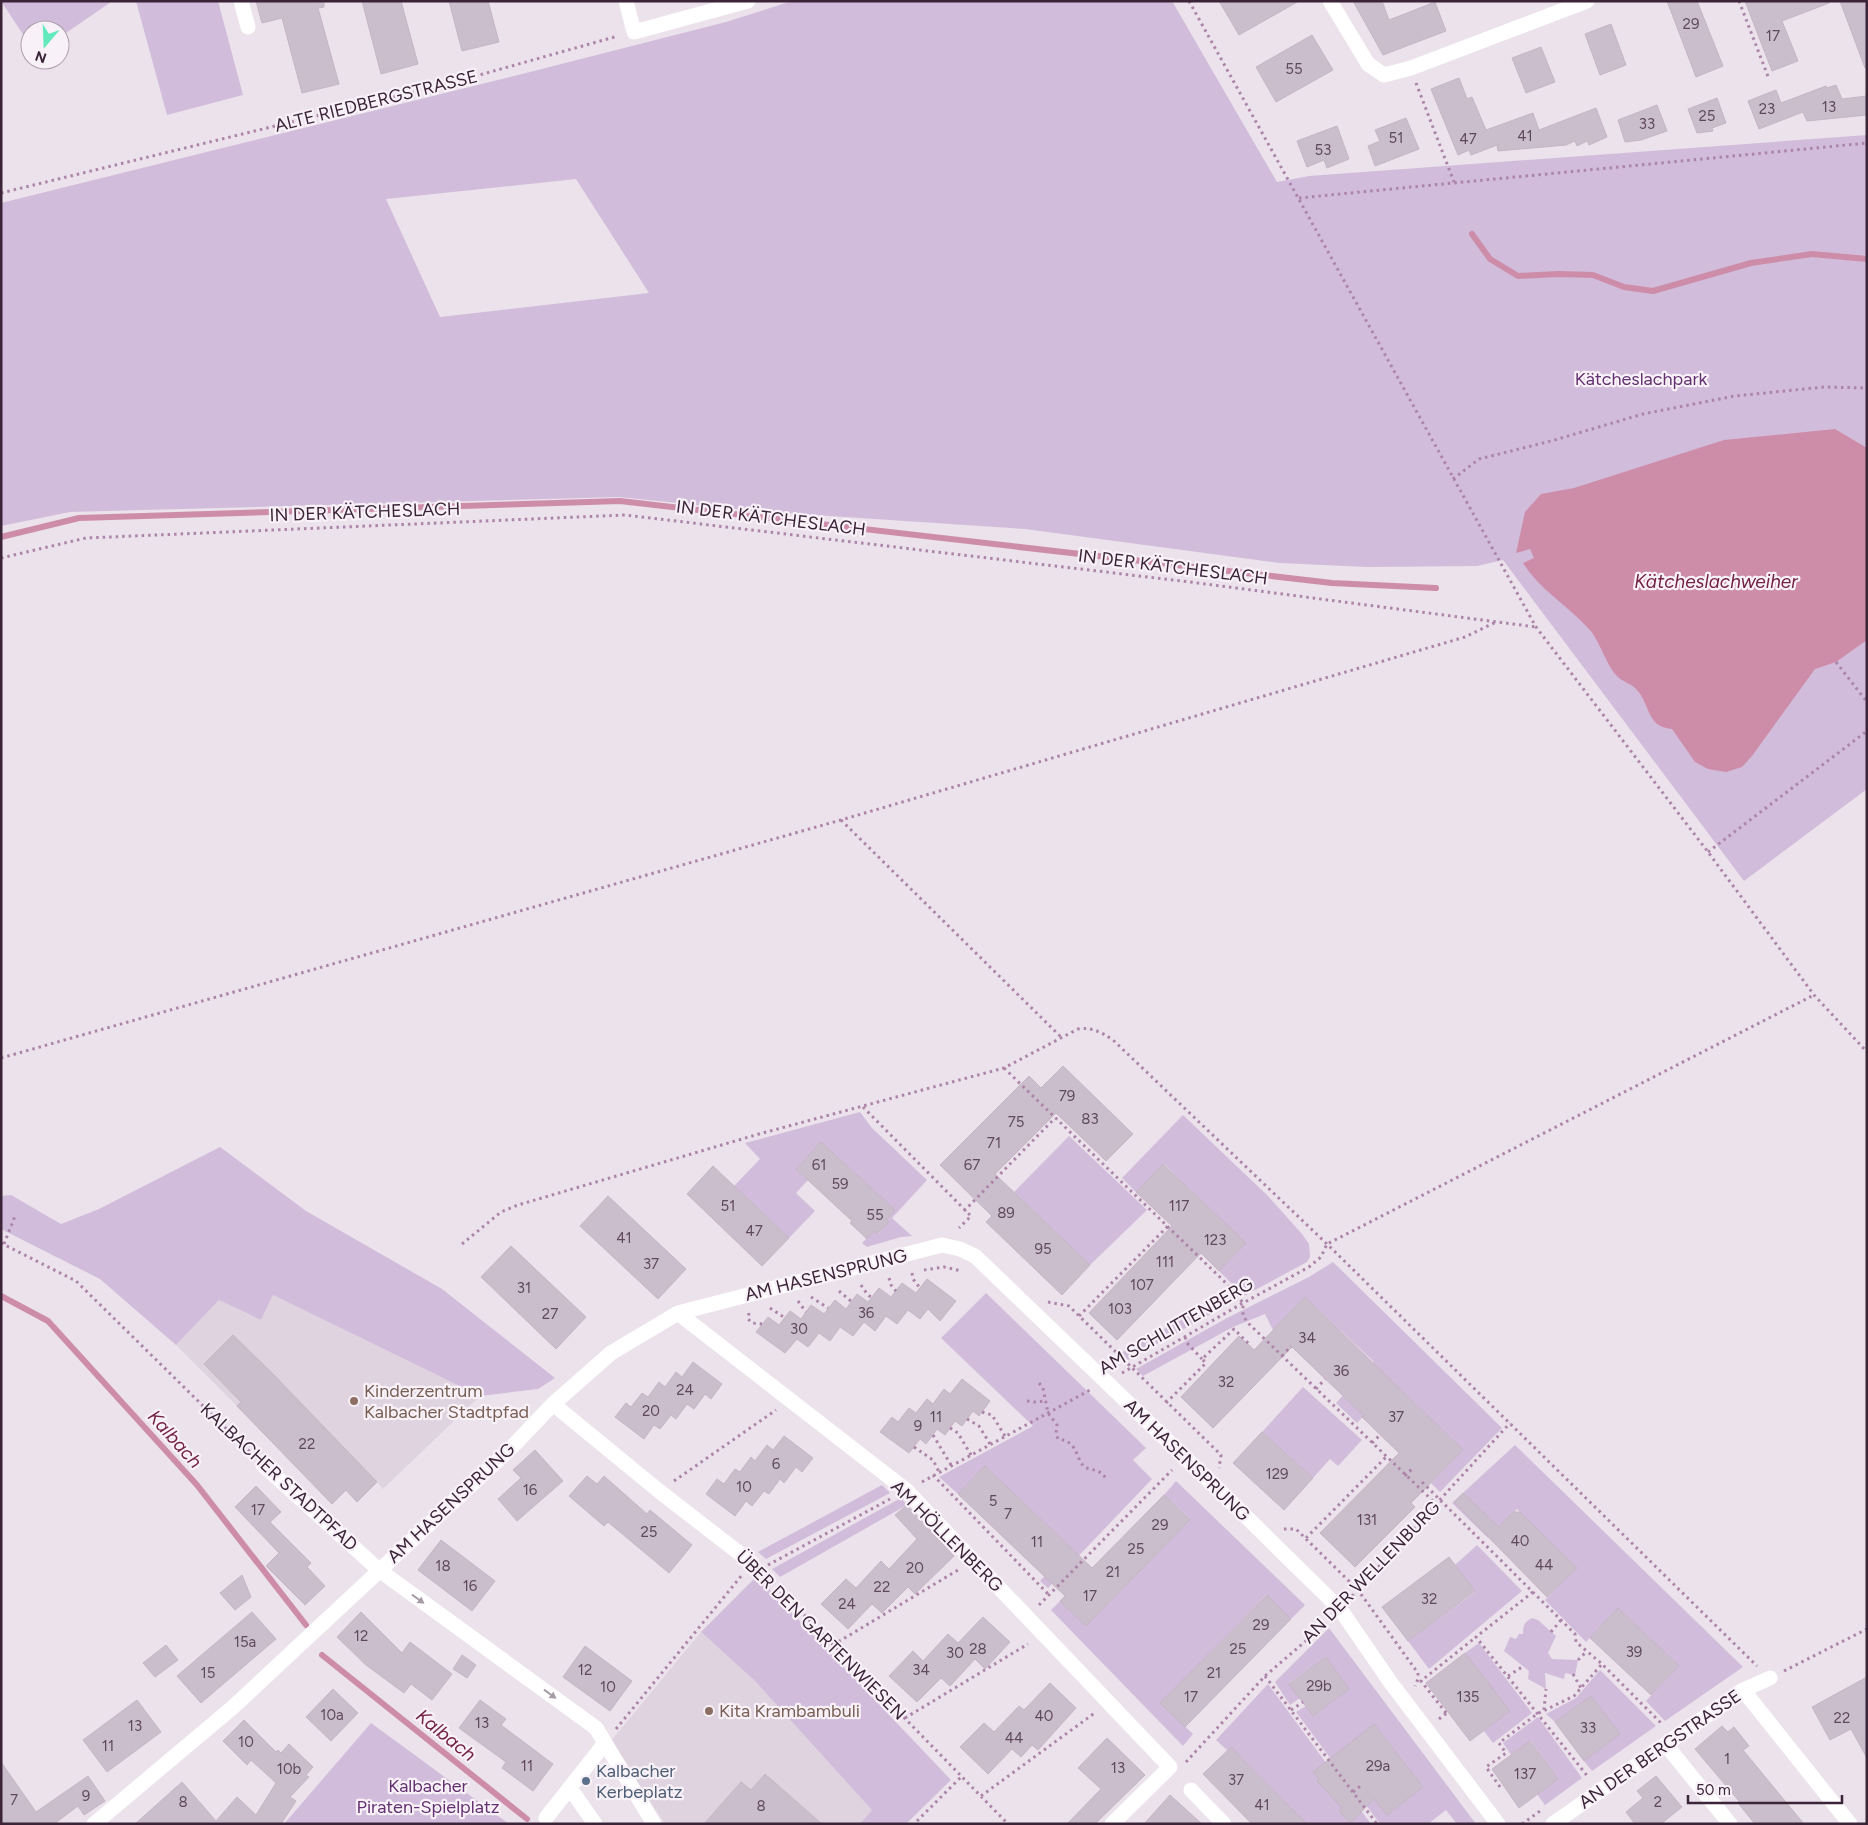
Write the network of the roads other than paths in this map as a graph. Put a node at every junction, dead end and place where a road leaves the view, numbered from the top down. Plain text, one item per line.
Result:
1 (241, 1) edge
2 (626, 1) edge
3 (748, 1) edge
4 (1330, 1) edge
5 (1587, 1) edge
6 (248, 27) dead end
7 (678, 1313) junction
8 (553, 1404) junction
9 (263, 1465) road end
10 (752, 1563) road end
11 (379, 1570) junction
12 (1770, 1678) road end
13 (1743, 1690) junction
14 (605, 1743) junction
15 (1666, 1745) junction
16 (570, 1788) junction
17 (1191, 1790) dead end
18 (546, 1818) dead end
19 (94, 1824) edge
20 (595, 1824) edge
21 (654, 1824) edge
22 (1112, 1824) edge
23 (1224, 1824) edge
24 (1498, 1824) edge
25 (1553, 1824) edge
26 (1730, 1824) edge
27 (1850, 1824) edge

1 - 6 street
2 - 3 street
4 - 5 street
7 - 8 street, AM HASENSPRUNG
7 - 22 street, AM HÖLLENBERG
7 - 24 street, AM HASENSPRUNG
8 - 10 street, ÜBER DEN GARTENWIESEN
8 - 11 street, AM HASENSPRUNG
9 - 11 street, KALBACHER STADTPFAD
11 -> 14 street, KALBACHER STADTPFAD
11 - 19 street, AM HASENSPRUNG
12 - 13 street, AN DER BERGSTRASSE
13 - 15 street, AN DER BERGSTRASSE
13 - 27 street
14 - 16 street
14 - 21 street, KALBACHER STADTPFAD
15 - 25 street, AN DER BERGSTRASSE
15 - 26 street
16 - 18 street
16 - 20 street
17 - 23 street

